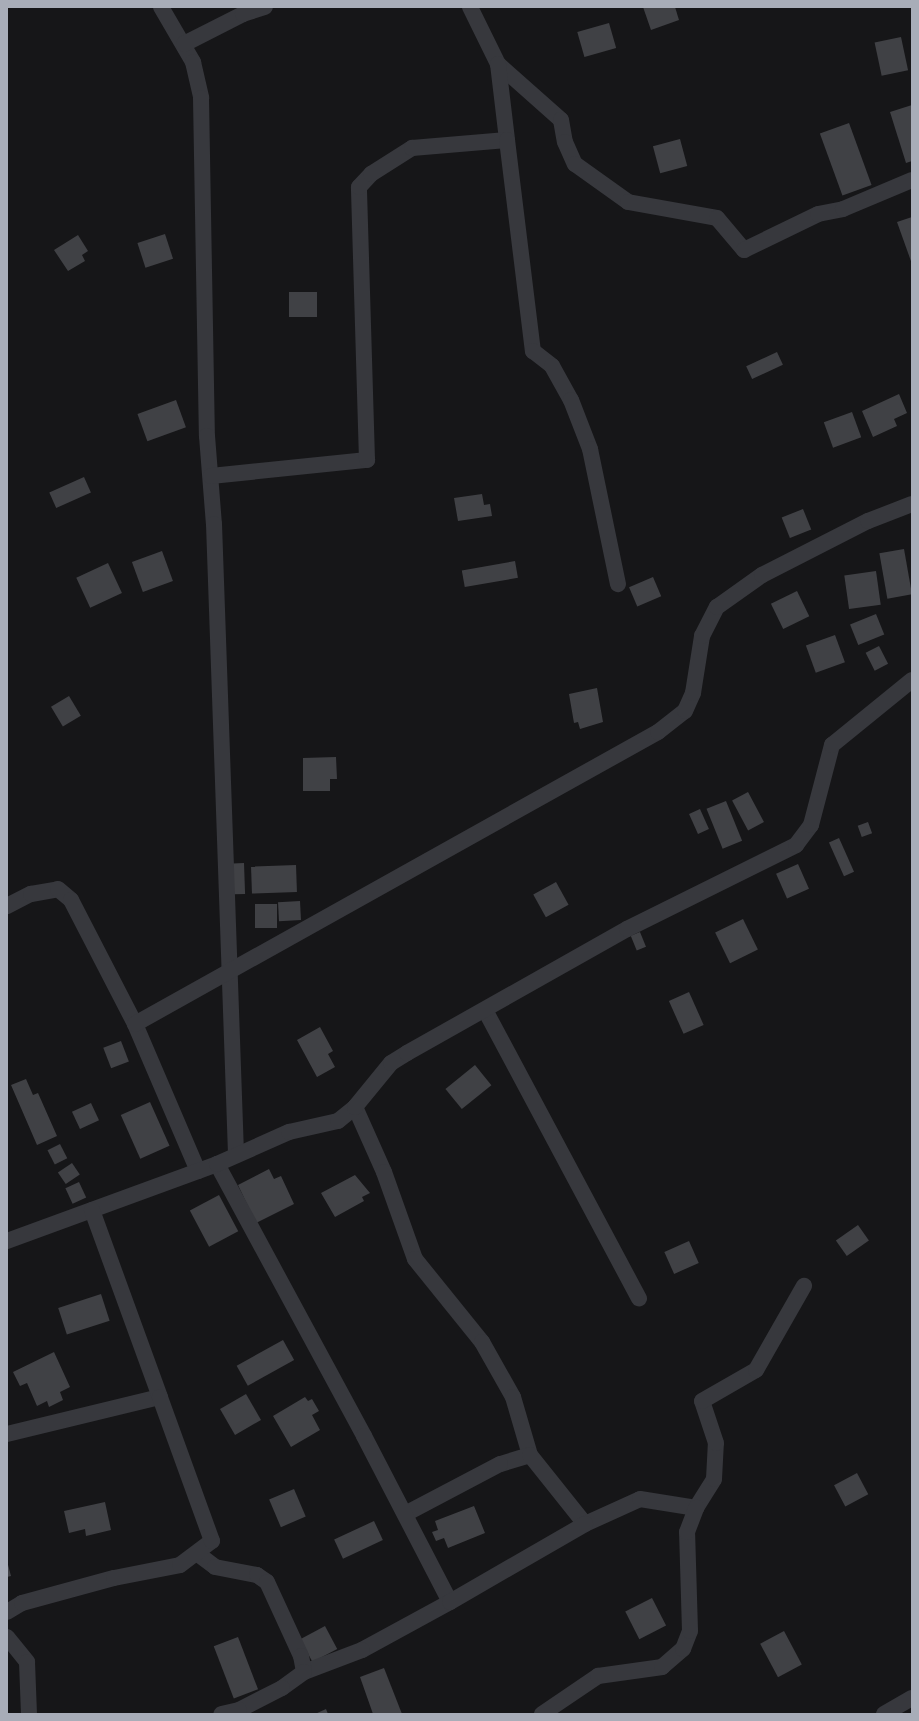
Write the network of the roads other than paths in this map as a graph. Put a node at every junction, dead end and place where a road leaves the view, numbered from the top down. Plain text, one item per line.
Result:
1 (161, 7) edge
2 (264, 7) edge
3 (474, 9) edge
4 (184, 44) junction
5 (498, 64) junction
6 (507, 140) junction
7 (912, 180) edge
8 (211, 476) junction
9 (912, 504) edge
10 (618, 584) dead end
11 (912, 680) edge
12 (7, 906) edge
13 (229, 970) junction
14 (485, 1010) junction
15 (135, 1024) junction
16 (355, 1107) junction
17 (236, 1155) junction
18 (216, 1164) junction
19 (198, 1171) junction
20 (92, 1210) junction
21 (7, 1241) edge
22 (804, 1286) dead end
23 (639, 1298) dead end
24 (160, 1397) junction
25 (7, 1434) edge
26 (530, 1455) junction
27 (696, 1508) junction
28 (405, 1514) junction
29 (585, 1524) junction
30 (198, 1554) junction
31 (450, 1602) junction
32 (7, 1612) edge
33 (7, 1637) edge
34 (304, 1672) junction
35 (912, 1698) edge
36 (240, 1712) edge
37 (29, 1714) edge
38 (221, 1714) edge
39 (542, 1714) edge
40 (884, 1714) edge

1 - 4 street
2 - 4 street
3 - 5 street
4 - 8 street
5 - 6 street
5 - 7 street
6 - 8 street
6 - 10 street
8 - 13 street
9 - 13 street
11 - 14 street
12 - 15 street
13 - 15 street
13 - 17 street
14 - 16 street
14 - 23 street
15 - 19 street
16 - 17 street
16 - 26 street
17 - 18 street
18 - 19 street
18 - 28 street
19 - 20 street
20 - 21 street
20 - 24 street
22 - 27 street
24 - 25 street
24 - 30 street
26 - 28 street
26 - 29 street
27 - 29 street
27 - 39 street
28 - 31 street
29 - 31 street
30 - 32 street
30 - 34 street
31 - 34 street
33 - 37 street
34 - 36 street
35 - 40 street
36 - 38 street

